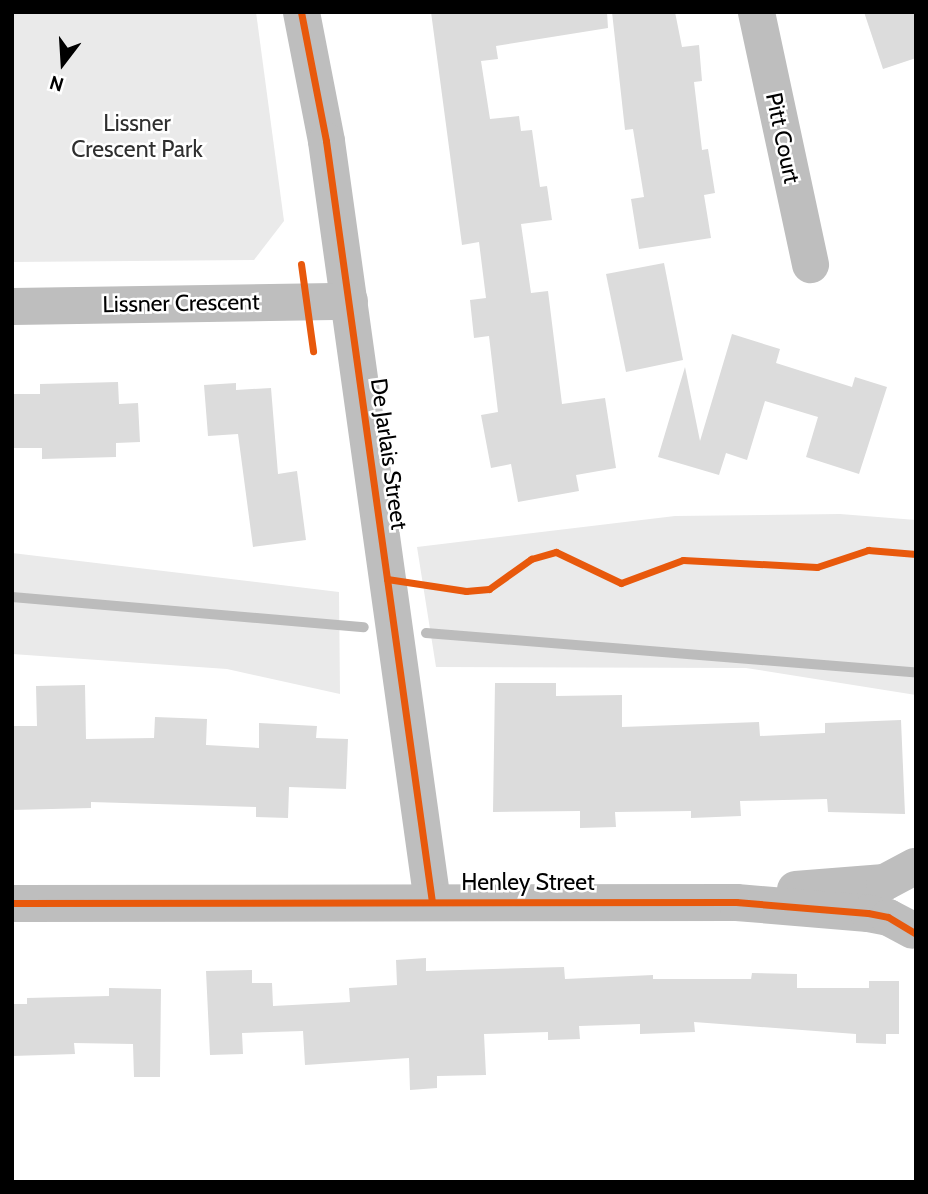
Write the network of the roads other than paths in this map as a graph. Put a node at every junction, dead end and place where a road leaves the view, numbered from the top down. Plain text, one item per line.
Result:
1 (301, 12) edge
2 (756, 12) edge
3 (810, 264) dead end
4 (349, 300) junction
5 (12, 306) edge
6 (915, 865) edge
7 (432, 902) junction
8 (736, 902) junction
9 (12, 904) edge
10 (914, 932) edge

1 - 4 street, De Jarlais Street
2 - 3 street, Pitt Court
4 - 5 street, Lissner Crescent
4 - 7 street, De Jarlais Street
6 - 8 street, Henley Street
6 - 10 street
7 - 8 street, Henley Street
7 - 9 street, Henley Street
8 - 10 street, Henley Street

